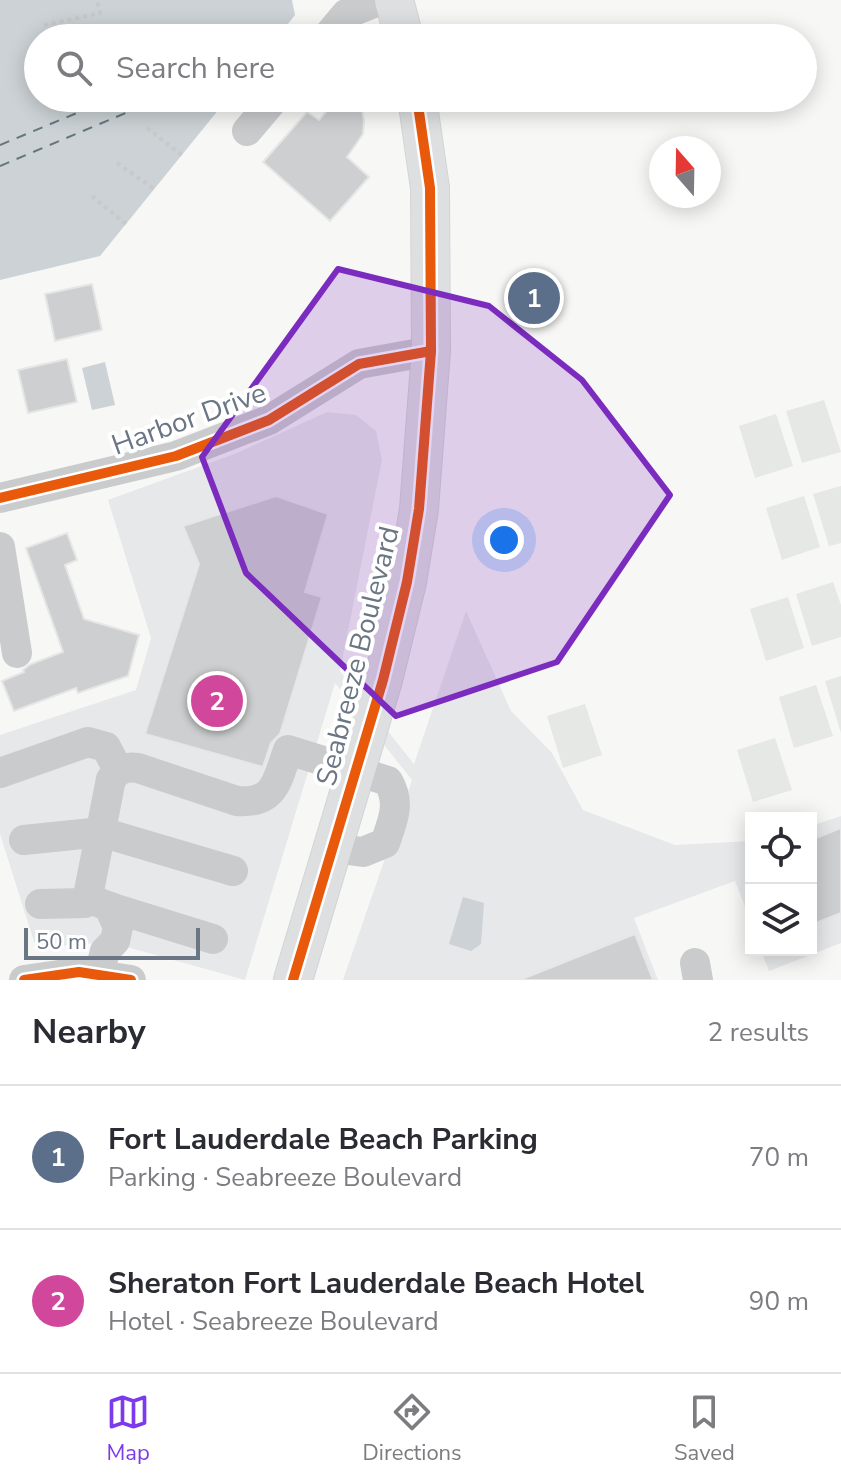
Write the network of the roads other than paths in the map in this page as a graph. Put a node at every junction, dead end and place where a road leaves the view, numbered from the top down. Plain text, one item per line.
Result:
1 (381, 0) edge
2 (394, 0) edge
3 (338, 24) edge
4 (400, 24) edge
5 (263, 112) edge
6 (419, 112) edge
7 (247, 131) dead end
8 (431, 351) junction
9 (0, 498) edge
10 (0, 547) edge
11 (17, 653) dead end
12 (118, 770) junction
13 (356, 772) junction
14 (0, 773) edge
15 (101, 832) junction
16 (24, 840) dead end
17 (333, 848) junction
18 (233, 871) dead end
19 (40, 904) dead end
20 (106, 907) junction
21 (213, 939) dead end
22 (102, 963) junction
23 (24, 980) edge
24 (131, 980) edge
25 (293, 980) edge

1 - 3 street
2 - 4 main road
5 - 7 street
6 - 8 main road, Seabreeze Boulevard
8 - 9 street, Harbor Drive
8 - 13 main road, Seabreeze Boulevard
10 - 11 street
12 - 13 street
12 - 14 street
12 - 15 street
13 - 17 main road, Seabreeze Boulevard
13 - 17 street
15 - 16 street
15 - 18 street
15 - 20 street
17 - 25 main road, Seabreeze Boulevard
19 - 20 street
20 - 21 street
20 - 22 street
22 - 23 street
22 - 24 street

